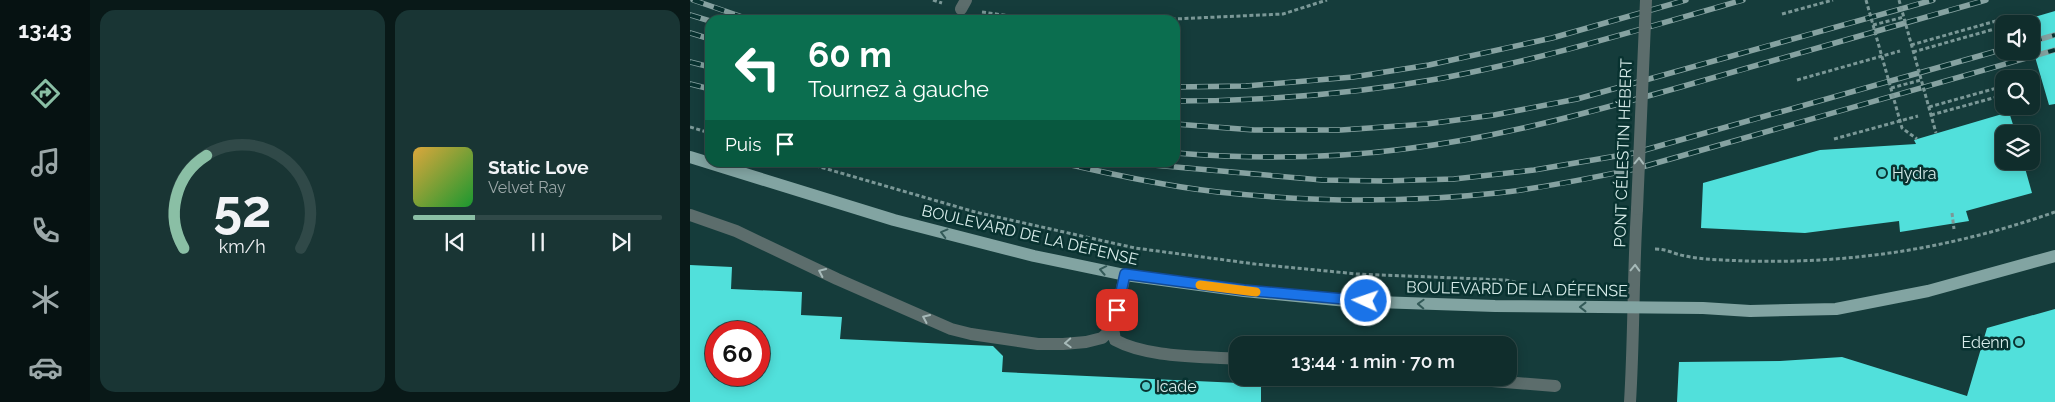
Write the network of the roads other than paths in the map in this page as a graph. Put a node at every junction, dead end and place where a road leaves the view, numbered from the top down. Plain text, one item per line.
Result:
1 (1646, 0) edge
2 (690, 157) edge
3 (705, 162) edge
4 (722, 167) edge
5 (690, 215) edge
6 (2055, 256) edge
7 (1125, 274) junction
8 (1632, 307) junction
9 (1113, 328) junction
10 (1229, 358) edge
11 (1517, 383) edge
12 (1555, 386) dead end
13 (1630, 402) edge

8 -> 1 street, PONT CÉLESTIN HÉBERT, bridge
3 -> 2 main road, BOULEVARD DE LA DÉFENSE
7 -> 4 main road, BOULEVARD DE LA DÉFENSE
9 -> 5 street
6 - 8 main road, BOULEVARD DE LA DÉFENSE
8 -> 7 main road, BOULEVARD DE LA DÉFENSE
7 - 9 street
8 - 13 street, PONT CÉLESTIN HÉBERT
9 - 10 street
11 - 12 street

